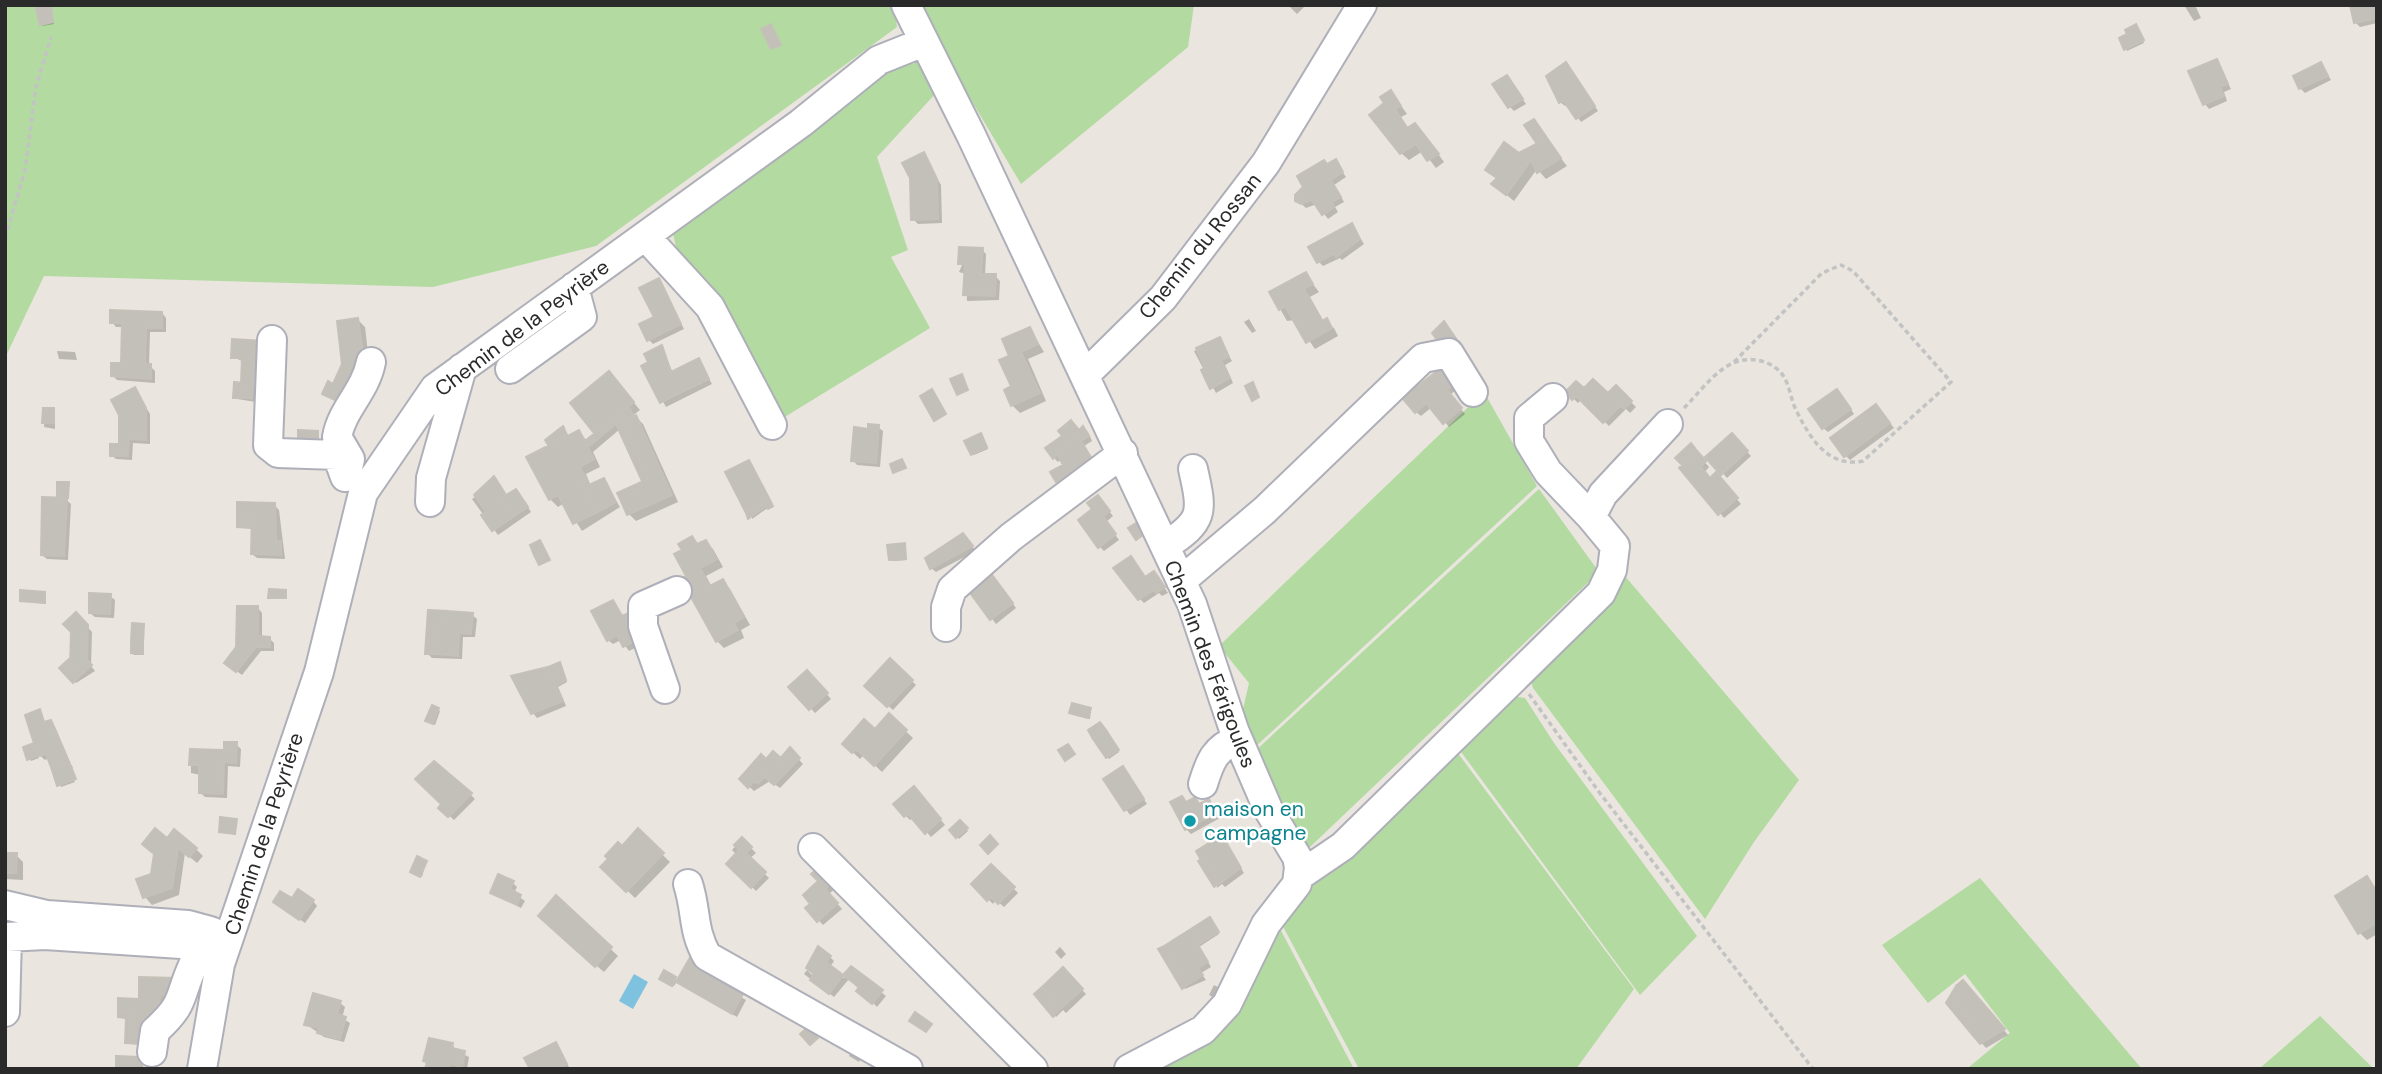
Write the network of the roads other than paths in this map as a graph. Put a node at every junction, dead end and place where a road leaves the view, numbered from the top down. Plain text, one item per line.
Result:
1 (906, 5) edge
2 (1362, 5) edge
3 (924, 42) junction
4 (645, 236) junction
5 (574, 287) junction
6 (272, 340) dead end
7 (371, 362) dead end
8 (462, 368) junction
9 (510, 369) dead end
10 (1085, 375) junction
11 (1473, 392) dead end
12 (1553, 398) dead end
13 (1668, 424) road end
14 (772, 425) dead end
15 (1123, 453) junction
16 (1193, 469) dead end
17 (430, 502) dead end
18 (1591, 517) junction
19 (1165, 546) junction
20 (1181, 580) junction
21 (677, 591) dead end
22 (946, 626) dead end
23 (665, 689) dead end
24 (1238, 738) junction
25 (1203, 784) dead end
26 (813, 848) dead end
27 (1299, 876) junction
28 (688, 884) dead end
29 (6, 886) edge
30 (5, 904) edge
31 (214, 933) junction
32 (5, 1012) edge
33 (152, 1052) dead end
34 (202, 1069) edge
35 (908, 1069) edge
36 (1033, 1069) edge
37 (1129, 1069) edge

1 - 3 street
2 - 10 street, Chemin du Rossan
3 - 4 street, Chemin de la Peyrière
3 - 10 street
4 - 5 street, Chemin de la Peyrière
4 - 14 street
5 - 8 street, Chemin de la Peyrière
5 - 9 street
6 - 7 street
8 - 17 street
8 - 31 street, Chemin de la Peyrière
10 - 15 street, Chemin des Férigoules
11 - 20 street
12 - 18 street
13 - 18 street
15 - 19 street, Chemin des Férigoules
15 - 22 street
16 - 19 street
18 - 27 street
19 - 20 street, Chemin des Férigoules
20 - 24 street, Chemin des Férigoules
21 - 23 street
24 - 25 street
24 - 27 street, Chemin des Férigoules
26 - 36 street
27 - 37 street
28 - 35 street
29 - 30 street
30 - 31 street
31 - 32 street
31 - 33 street
31 - 34 street, Chemin de la Peyrière

